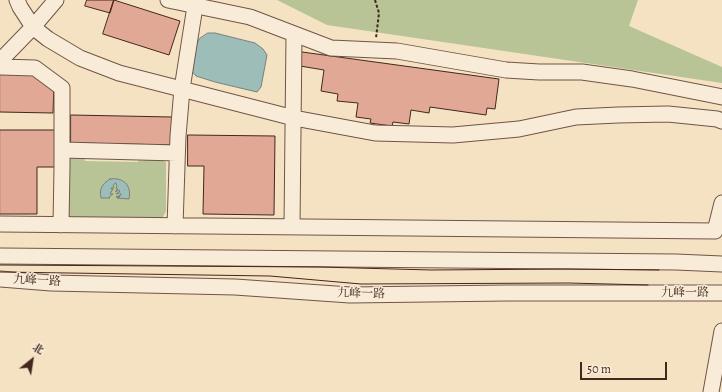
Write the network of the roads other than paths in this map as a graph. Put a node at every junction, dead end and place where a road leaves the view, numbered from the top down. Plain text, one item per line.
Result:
1 (17, 0) edge
2 (56, 0) edge
3 (168, 0) edge
4 (196, 3) edge
5 (33, 27) junction
6 (294, 34) junction
7 (0, 61) edge
8 (0, 67) edge
9 (182, 89) junction
10 (722, 97) edge
11 (294, 118) junction
12 (722, 121) edge
13 (62, 150) junction
14 (177, 153) junction
15 (722, 203) edge
16 (0, 224) edge
17 (61, 225) junction
18 (175, 226) junction
19 (292, 227) junction
20 (0, 256) edge
21 (722, 264) edge
22 (0, 279) edge
23 (722, 292) edge
24 (722, 331) edge
25 (710, 392) edge

1 - 5 street
2 - 5 street
3 - 4 street
4 - 6 street
4 - 9 street
5 - 7 street
5 - 9 street
6 - 10 street
6 - 11 street
8 - 13 street
9 - 11 street
9 - 14 street
11 - 12 street
11 - 19 street
13 - 14 street
13 - 17 street
14 - 18 street
15 - 19 street
16 - 17 street
17 - 18 street
18 - 19 street
20 - 21 street, 九峰一路
22 - 23 street, 九峰一路
24 - 25 street

